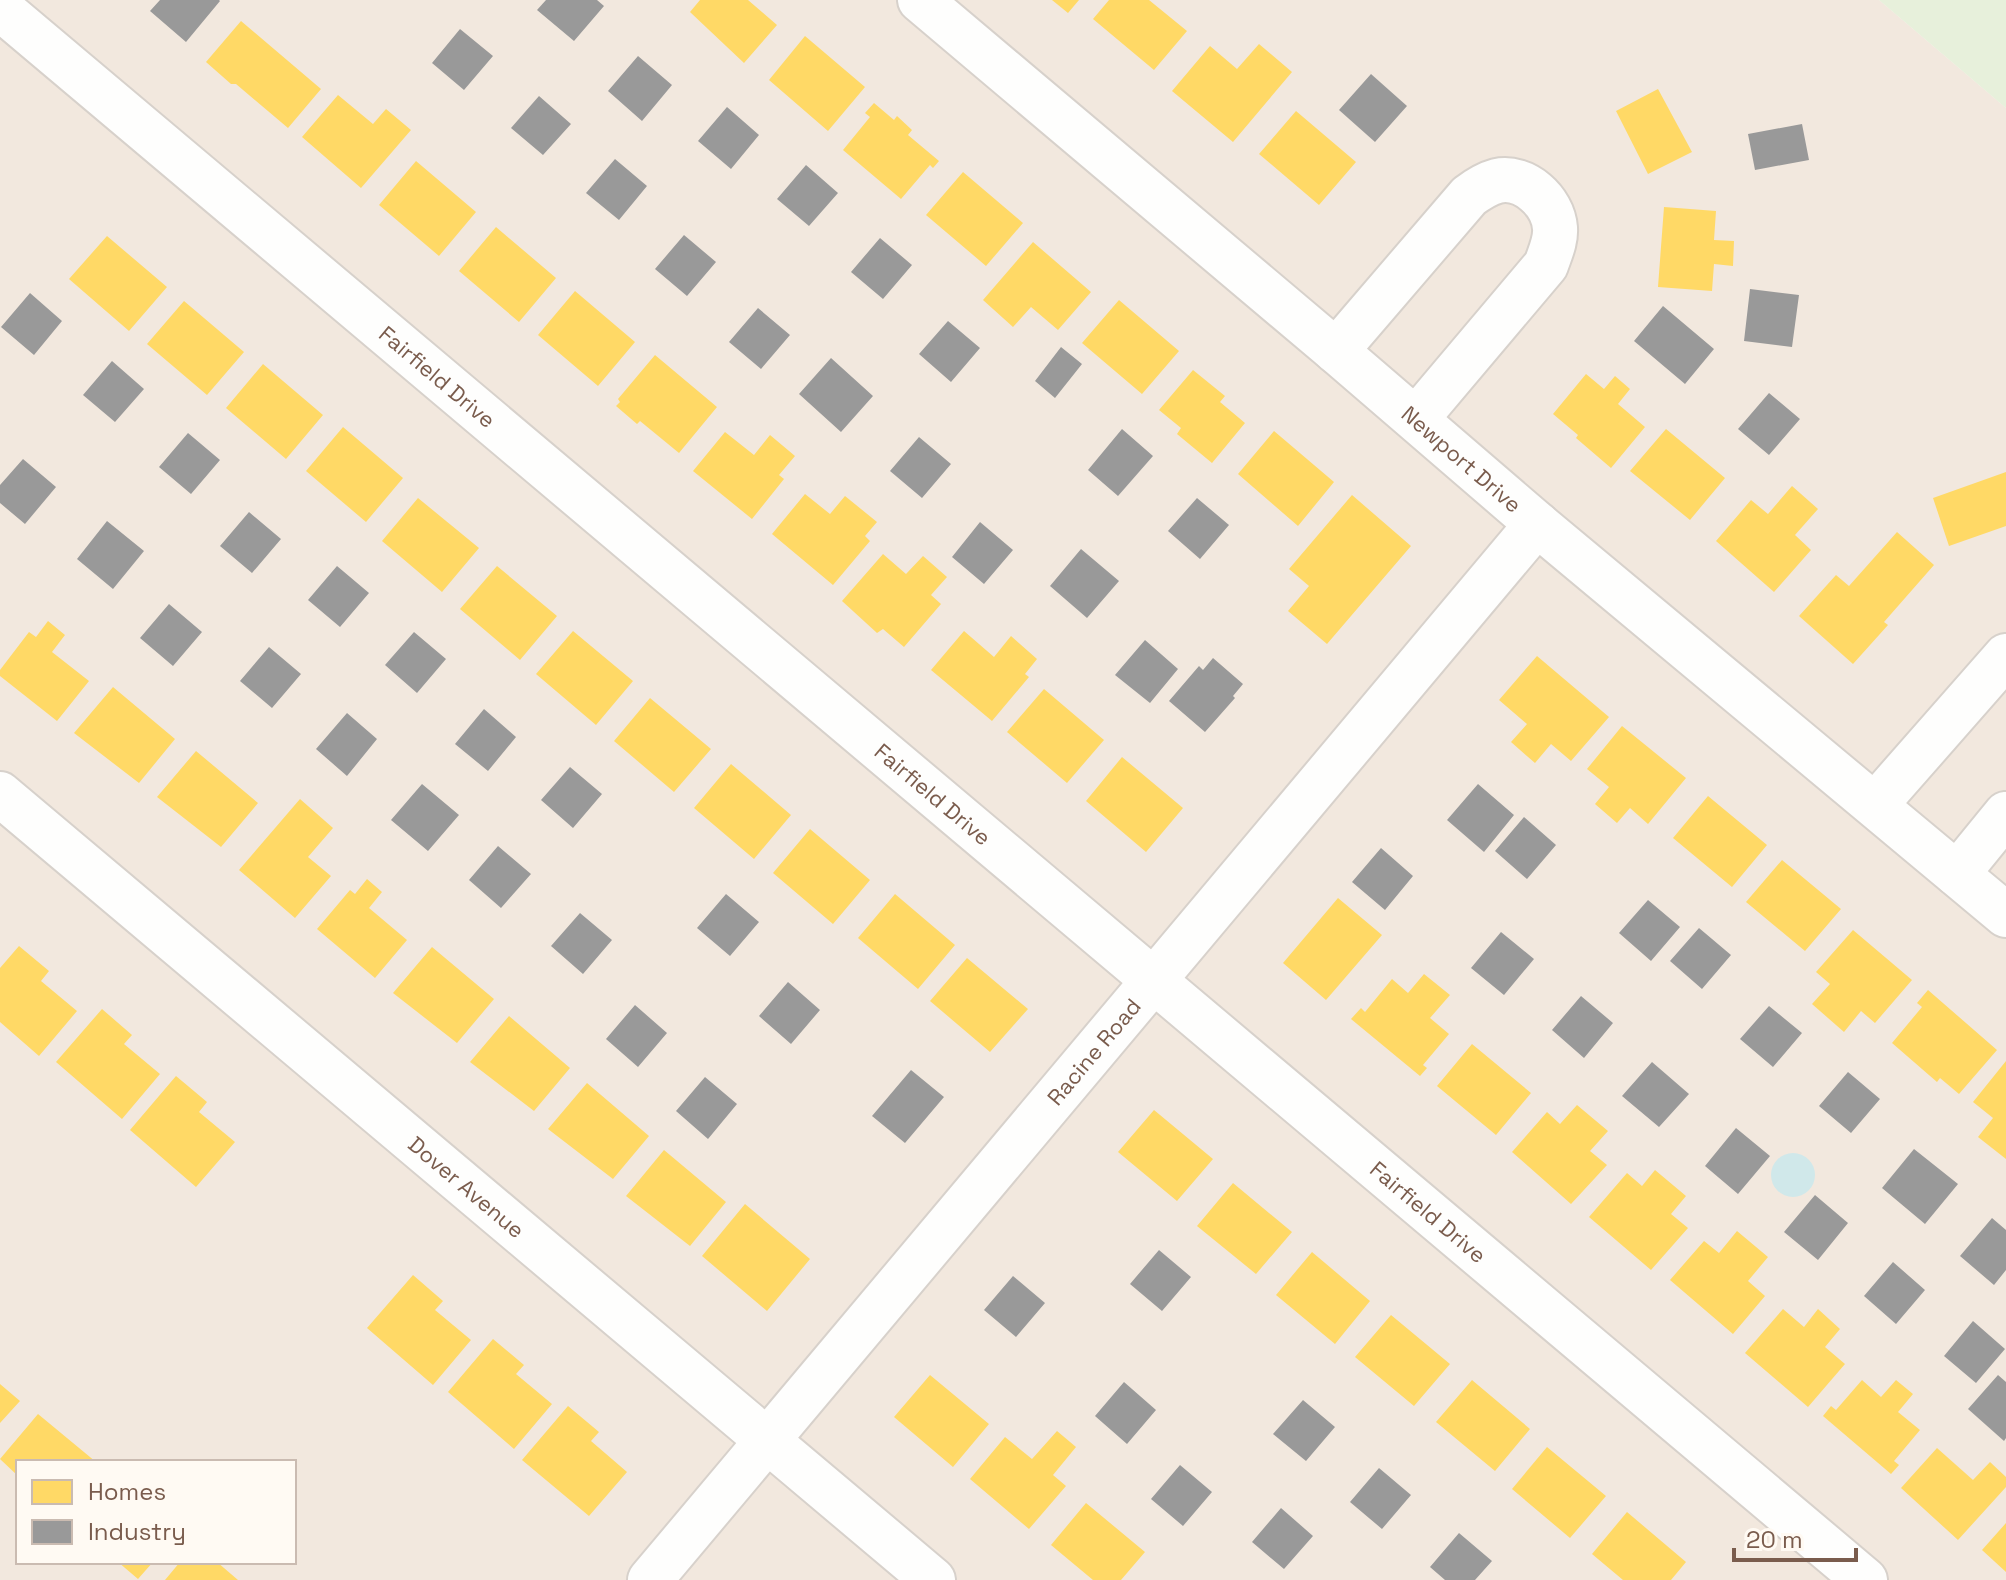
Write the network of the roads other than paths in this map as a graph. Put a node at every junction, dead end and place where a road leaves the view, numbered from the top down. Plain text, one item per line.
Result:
1 (920, 0) edge
2 (0, 8) edge
3 (1336, 351) junction
4 (1416, 419) junction
5 (1537, 524) junction
6 (2006, 656) edge
7 (0, 794) edge
8 (1876, 804) junction
9 (2006, 814) edge
10 (1957, 874) junction
11 (2006, 915) edge
12 (1152, 982) junction
13 (768, 1441) junction
14 (650, 1580) edge
15 (933, 1580) edge
16 (1865, 1580) edge

1 - 3 street, Newport Drive
2 - 12 street, Fairfield Drive
3 - 4 street, Newport Drive
3 - 4 street
4 - 5 street, Newport Drive
5 - 8 street, Newport Drive
5 - 12 street, Racine Road
6 - 8 street
7 - 13 street, Dover Avenue
8 - 10 street, Newport Drive
9 - 10 street
10 - 11 street, Newport Drive
12 - 13 street, Racine Road
12 - 16 street, Fairfield Drive
13 - 14 street, Racine Road
13 - 15 street, Dover Avenue

